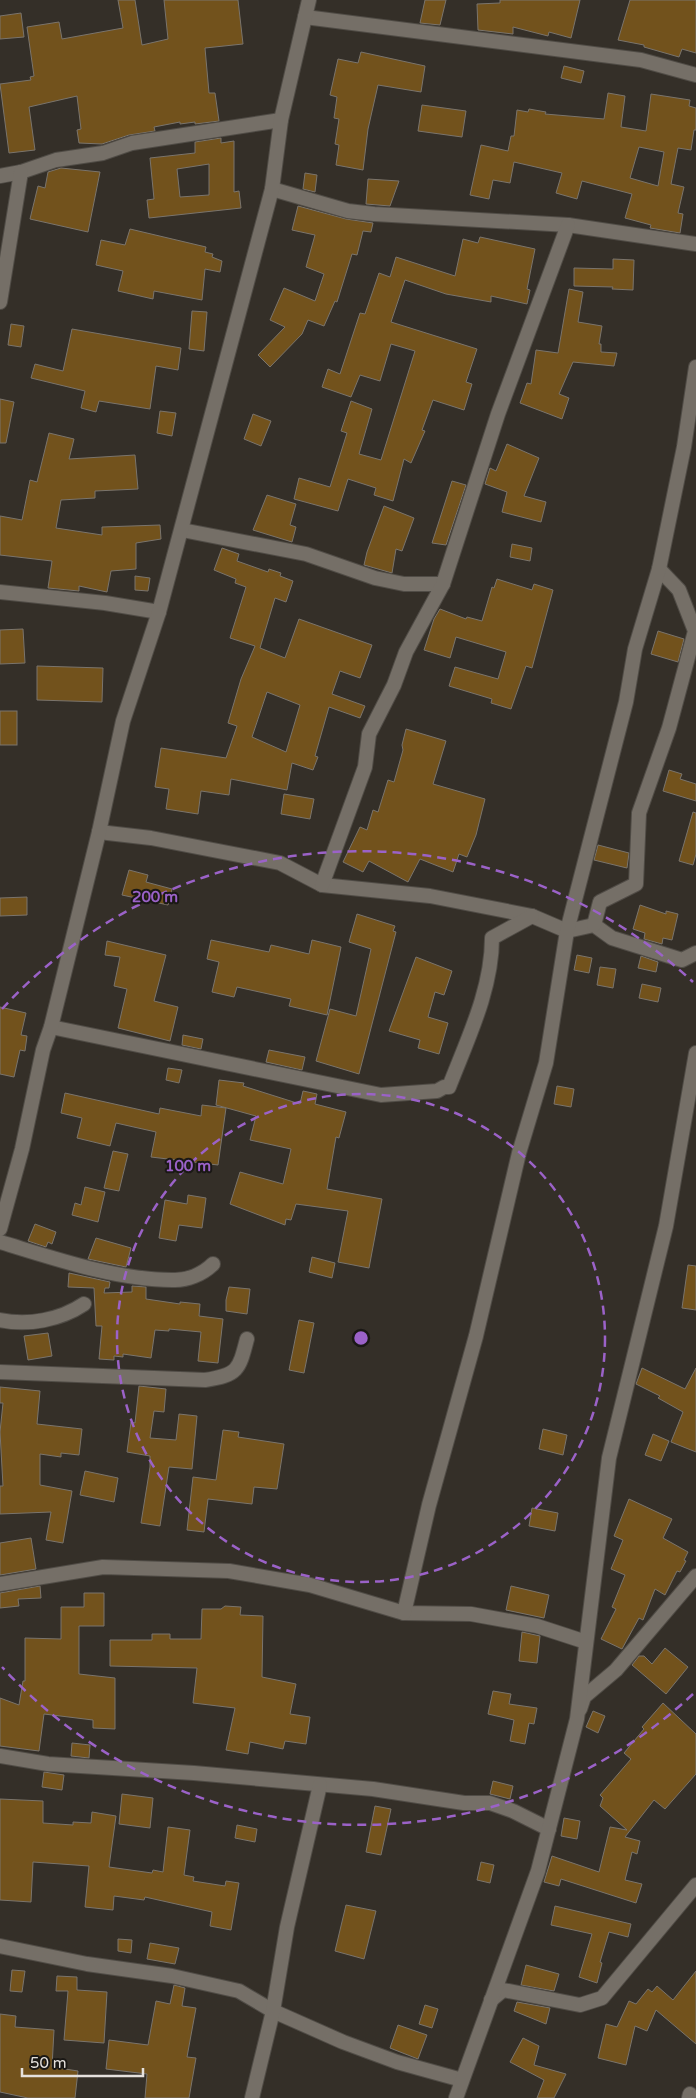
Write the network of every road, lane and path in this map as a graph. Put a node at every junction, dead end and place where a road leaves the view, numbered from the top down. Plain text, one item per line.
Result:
1 (309, 0) edge
2 (305, 17) junction
3 (696, 75) edge
4 (281, 120) junction
5 (21, 172) junction
6 (0, 176) edge
7 (272, 189) junction
8 (568, 225) junction
9 (696, 244) edge
10 (0, 302) edge
11 (696, 367) edge
12 (182, 530) junction
13 (659, 569) junction
14 (443, 584) junction
15 (0, 592) edge
16 (159, 612) junction
17 (100, 832) junction
18 (322, 885) junction
19 (532, 916) junction
20 (594, 925) junction
21 (567, 931) junction
22 (696, 953) edge
23 (51, 1027) junction
24 (696, 1053) edge
25 (0, 1229) edge
26 (0, 1242) edge
27 (214, 1264) dead end
28 (84, 1304) dead end
29 (0, 1320) edge
30 (248, 1339) dead end
31 (0, 1372) edge
32 (696, 1576) edge
33 (0, 1584) edge
34 (404, 1613) junction
35 (586, 1642) junction
36 (576, 1719) junction
37 (0, 1756) edge
38 (320, 1785) junction
39 (550, 1829) junction
40 (696, 1885) edge
41 (0, 1946) edge
42 (490, 2001) junction
43 (274, 2011) junction
44 (462, 2080) junction
45 (252, 2098) edge
46 (456, 2098) edge

1 - 2 street
2 - 3 street
2 - 4 street
4 - 5 street
4 - 7 street
5 - 6 street
5 - 10 street
7 - 8 street
7 - 12 street
8 - 9 street
8 - 14 street
11 - 13 street
12 - 14 street
12 - 16 street
13 - 20 street
13 - 21 street
14 - 18 street
15 - 16 street
16 - 17 street
17 - 18 street
17 - 23 street
18 - 19 street
19 - 21 street
19 - 23 street
20 - 21 street
20 - 22 street
21 - 34 street
23 - 25 street
24 - 35 street
26 - 27 street
28 - 29 street
30 - 31 street
32 - 36 street
33 - 34 street
34 - 35 street
35 - 36 street
36 - 39 street
37 - 38 street
38 - 39 street
38 - 43 street
39 - 42 street
40 - 42 street
41 - 43 street
42 - 44 street
43 - 44 street
43 - 45 street
44 - 46 street

